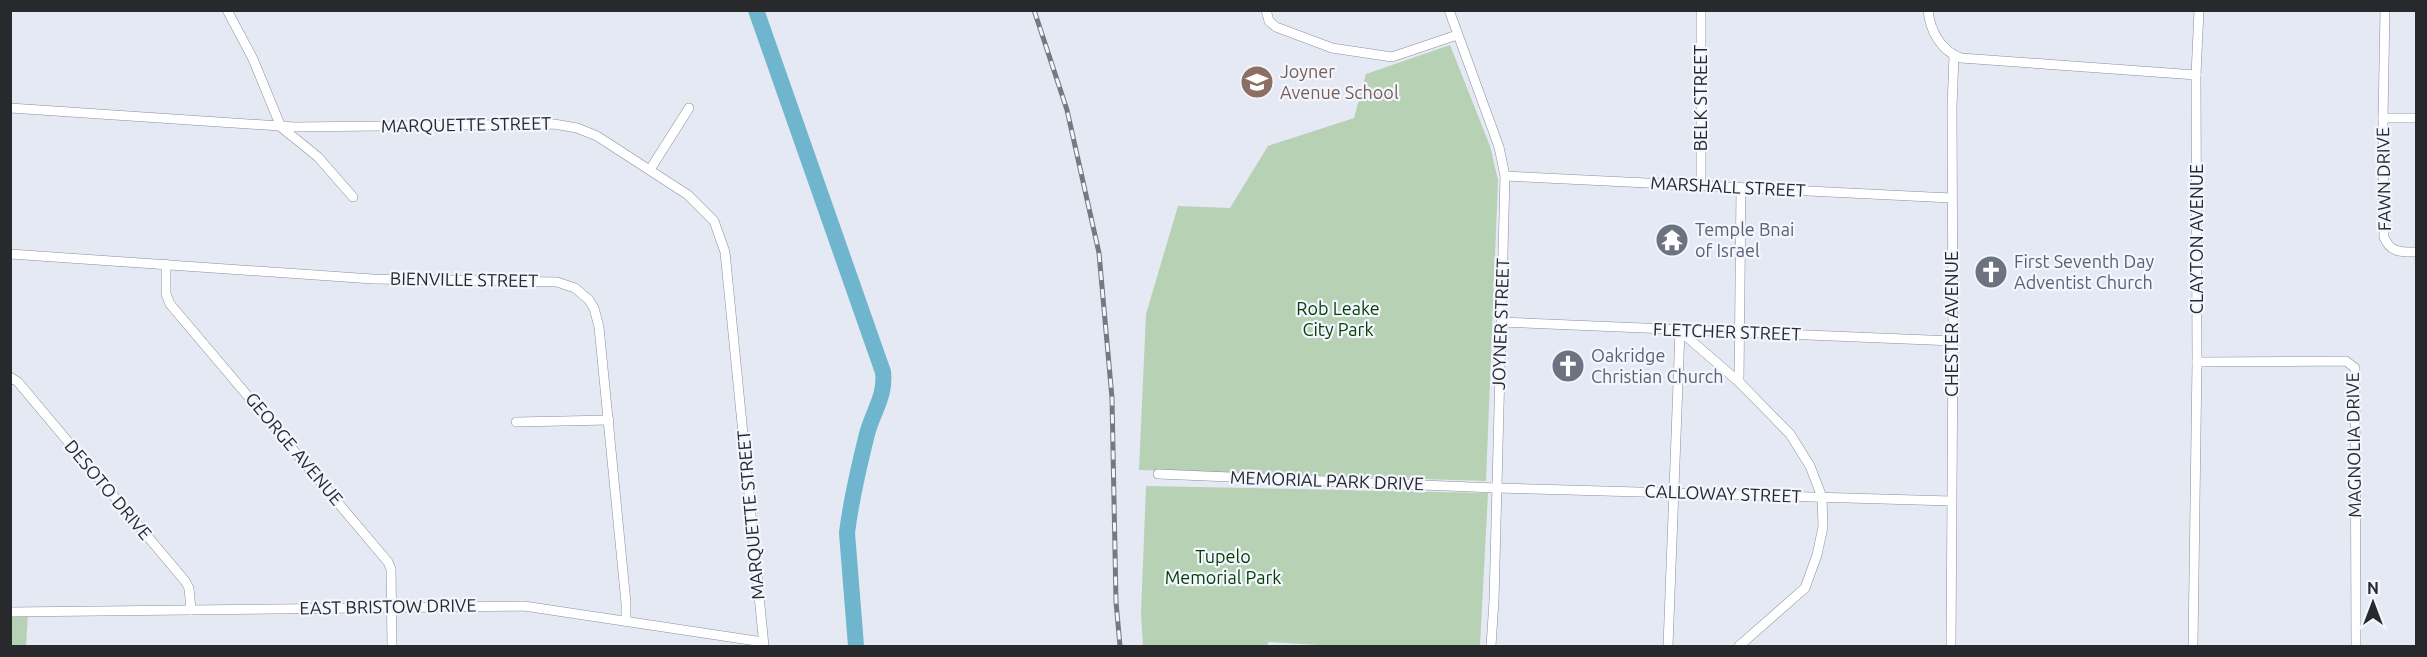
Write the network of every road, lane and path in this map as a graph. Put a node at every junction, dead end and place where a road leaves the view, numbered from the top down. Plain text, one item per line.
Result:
1 (227, 10) edge
2 (1266, 10) edge
3 (1449, 10) edge
4 (1701, 10) edge
5 (1928, 10) edge
6 (2199, 10) edge
7 (2385, 10) edge
8 (1457, 35) junction
9 (1954, 55) junction
10 (2196, 75) junction
11 (10, 108) edge
12 (689, 108) dead end
13 (2383, 118) junction
14 (2416, 118) edge
15 (281, 127) junction
16 (651, 168) junction
17 (1505, 176) junction
18 (1701, 185) junction
19 (1742, 188) junction
20 (353, 197) dead end
21 (1952, 198) junction
22 (2416, 252) edge
23 (10, 254) edge
24 (166, 264) junction
25 (1500, 322) junction
26 (1680, 331) junction
27 (1739, 332) junction
28 (1953, 341) junction
29 (2197, 362) junction
30 (10, 377) edge
31 (1739, 382) junction
32 (609, 420) junction
33 (516, 422) dead end
34 (1158, 474) dead end
35 (1496, 488) junction
36 (1674, 493) junction
37 (1822, 497) junction
38 (1951, 501) junction
39 (391, 607) junction
40 (191, 610) junction
41 (10, 612) edge
42 (626, 621) junction
43 (764, 644) edge
44 (392, 646) edge
45 (1491, 646) edge
46 (1668, 646) edge
47 (1740, 646) edge
48 (1951, 646) edge
49 (2193, 646) edge
50 (2356, 646) edge

1 - 15 street
2 - 8 street
3 - 8 street, JOYNER STREET
4 - 18 street, BELK STREET
5 - 9 street
6 - 10 street, CLAYTON AVENUE
7 - 13 street, FAWN DRIVE
8 - 17 street, JOYNER STREET
9 - 10 street
9 - 21 street, CHESTER AVENUE
10 - 29 street, CLAYTON AVENUE
11 - 15 street, MARQUETTE STREET
12 - 16 street
13 - 14 street, FAWN DRIVE
13 - 22 street, FAWN DRIVE
15 - 16 street, MARQUETTE STREET
15 - 20 street
16 - 43 street, MARQUETTE STREET
17 - 18 street, MARSHALL STREET
17 - 25 street, JOYNER STREET
18 - 19 street, MARSHALL STREET
19 - 21 street, MARSHALL STREET
19 - 27 street
21 - 28 street, CHESTER AVENUE
23 - 24 street, BIENVILLE STREET
24 - 32 street, BIENVILLE STREET
24 - 39 street, GEORGE AVENUE
25 - 26 street, FLETCHER STREET
25 - 35 street, JOYNER STREET
26 - 27 street, FLETCHER STREET
26 - 31 street
26 - 36 street
27 - 28 street, FLETCHER STREET
27 - 31 street
28 - 38 street, CHESTER AVENUE
29 - 49 street, CLAYTON AVENUE
29 - 50 street, MAGNOLIA DRIVE
30 - 40 street, DESOTO DRIVE
31 - 37 street
32 - 33 street
32 - 42 street, BIENVILLE STREET
34 - 35 street, MEMORIAL PARK DRIVE
35 - 36 street, CALLOWAY STREET
35 - 45 street, JOYNER STREET
36 - 37 street, CALLOWAY STREET
36 - 46 street
37 - 38 street, CALLOWAY STREET
37 - 47 street
38 - 48 street, CHESTER AVENUE
39 - 40 street, EAST BRISTOW DRIVE
39 - 42 street, EAST BRISTOW DRIVE
39 - 44 street, GEORGE AVENUE
40 - 41 street, EAST BRISTOW DRIVE
42 - 43 street, EAST BRISTOW DRIVE

